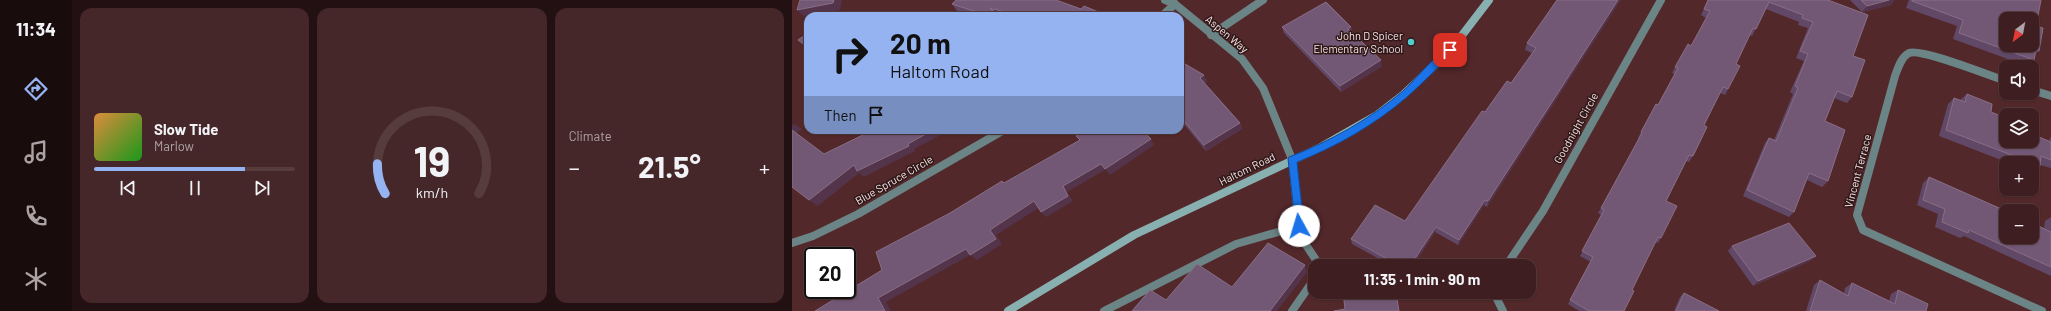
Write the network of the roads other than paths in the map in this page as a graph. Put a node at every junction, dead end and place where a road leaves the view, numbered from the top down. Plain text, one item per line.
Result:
1 (1166, 0) edge
2 (1263, 0) edge
3 (1489, 0) edge
4 (1661, 0) edge
5 (1175, 4) junction
6 (1166, 12) edge
7 (1211, 35) junction
8 (1999, 79) edge
9 (2039, 92) edge
10 (2051, 96) edge
11 (997, 134) edge
12 (1292, 159) junction
13 (1299, 226) junction
14 (792, 243) edge
15 (1317, 259) edge
16 (1511, 259) edge
17 (1308, 288) edge
18 (1497, 299) edge
19 (1008, 311) edge
20 (1104, 311) edge
21 (1292, 311) edge
22 (1503, 311) edge
23 (2042, 311) edge

1 - 5 street, Aspen Way
2 - 7 street
3 - 12 main road, Haltom Road
4 - 16 street, Goodnight Circle
5 - 6 street
5 - 7 street, Aspen Way
7 - 12 street, Aspen Way
8 - 23 street, Vincent Terrace
9 - 10 street
11 - 14 street, Blue Spruce Circle
12 - 13 street, Aspen Way
12 - 19 main road, Haltom Road
13 - 15 street, Aspen Way
13 - 20 street
17 - 21 street
18 - 22 street

